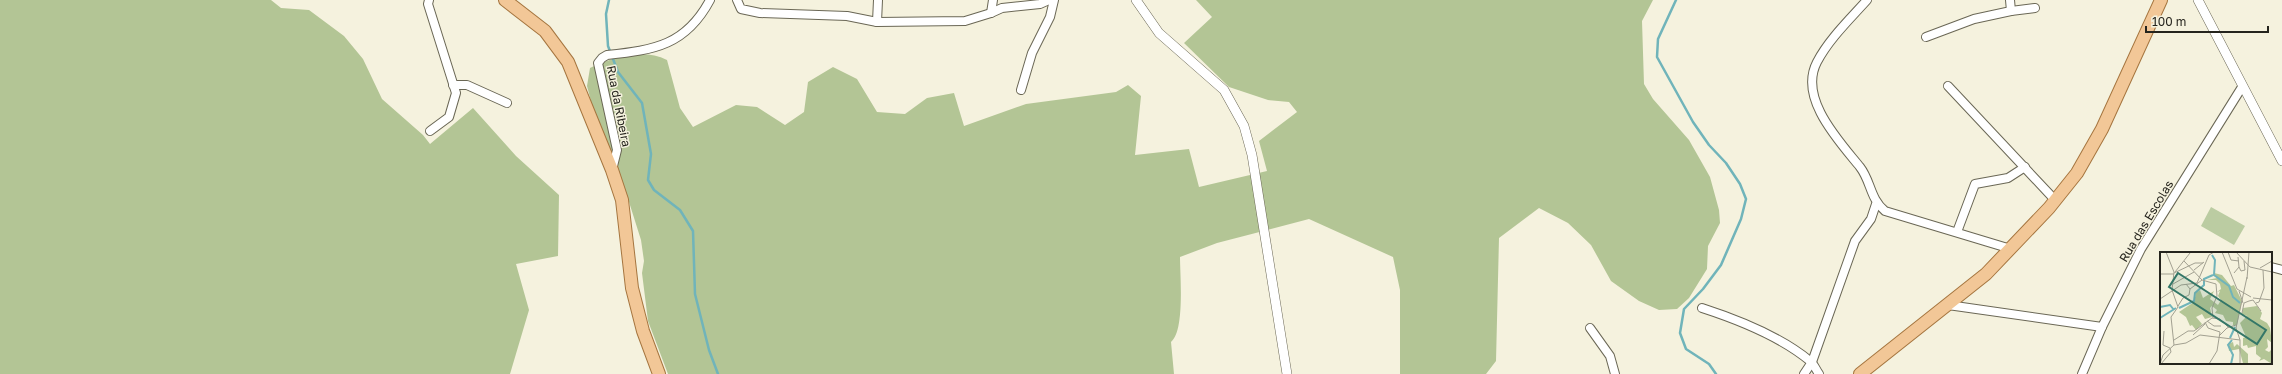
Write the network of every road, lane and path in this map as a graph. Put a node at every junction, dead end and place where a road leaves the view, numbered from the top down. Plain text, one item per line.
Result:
1 (429, 0) edge
2 (505, 0) edge
3 (710, 0) edge
4 (737, 0) edge
5 (878, 0) edge
6 (993, 0) edge
7 (1049, 0) edge
8 (1054, 0) edge
9 (1136, 0) edge
10 (1867, 0) edge
11 (2010, 0) edge
12 (2161, 0) edge
13 (2198, 0) edge
14 (2035, 8) dead end
15 (2011, 11) junction
16 (990, 13) junction
17 (877, 22) junction
18 (1926, 37) dead end
19 (453, 85) junction
20 (1948, 86) dead end
21 (2242, 87) junction
22 (1021, 90) dead end
23 (507, 103) dead end
24 (430, 131) dead end
25 (2282, 161) edge
26 (2025, 167) junction
27 (612, 170) junction
28 (2056, 200) junction
29 (1876, 204) junction
30 (1957, 232) junction
31 (2011, 250) junction
32 (2272, 268) edge
33 (2282, 270) edge
34 (1948, 305) junction
35 (1702, 308) dead end
36 (2102, 327) junction
37 (1590, 328) dead end
38 (1812, 362) junction
39 (659, 374) edge
40 (1287, 374) edge
41 (1615, 374) edge
42 (1804, 374) edge
43 (1819, 374) edge
44 (1860, 374) edge
45 (2082, 374) edge

1 - 19 street
2 - 27 main road
3 - 27 street, Rua da Ribeira
4 - 17 street
5 - 17 street
6 - 16 street
7 - 16 street
8 - 22 street
9 - 40 street
10 - 29 street
11 - 15 street
12 - 28 main road
13 - 21 street
14 - 15 street
15 - 18 street
16 - 17 street
19 - 23 street
19 - 24 street
20 - 26 street
21 - 25 street
21 - 36 street, Rua das Escolas
26 - 28 street
26 - 30 street
27 - 39 main road
28 - 31 main road
29 - 30 street
29 - 38 street
30 - 31 street
31 - 34 main road
32 - 33 street
34 - 36 street
34 - 44 main road
35 - 38 street
36 - 45 street, Rua das Escolas
37 - 41 street
38 - 42 street
38 - 43 street

